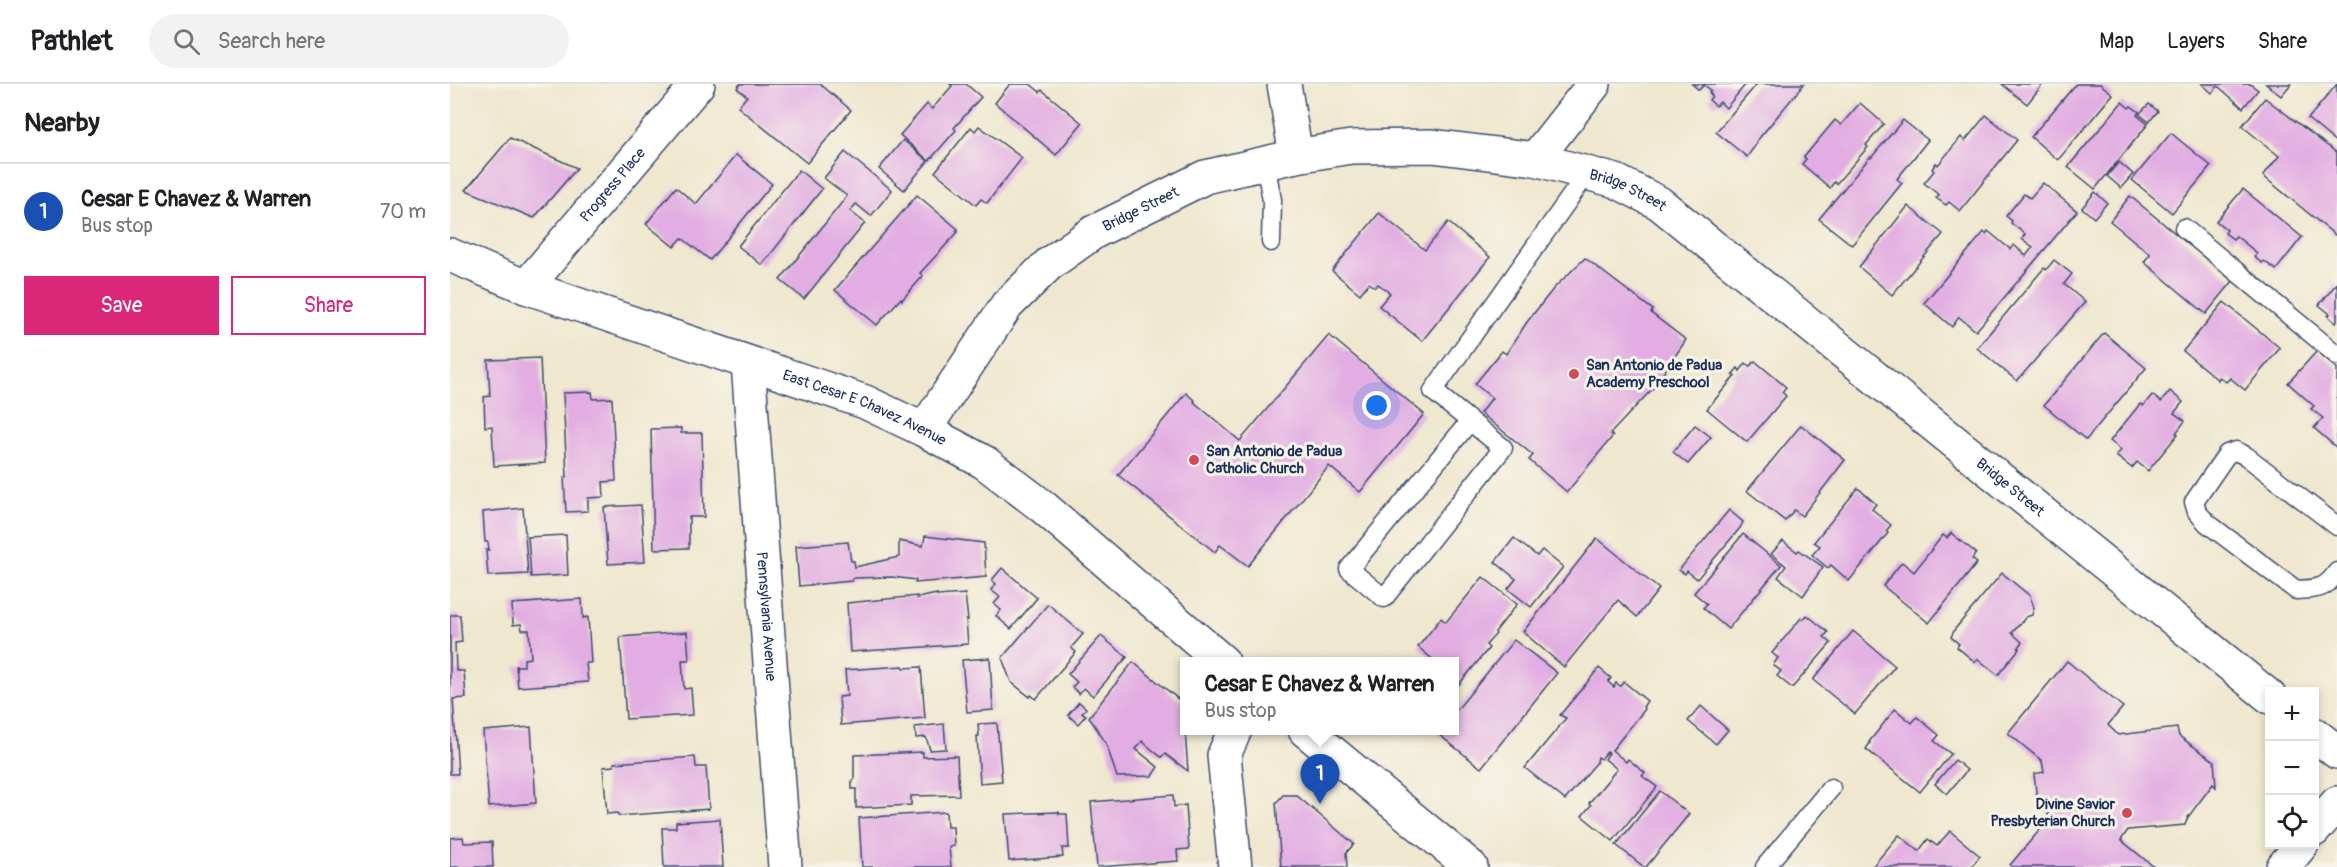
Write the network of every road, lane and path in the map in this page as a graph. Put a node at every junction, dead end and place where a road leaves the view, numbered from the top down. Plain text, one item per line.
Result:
1 (698, 84) edge
2 (1284, 84) edge
3 (1594, 84) edge
4 (1296, 156) junction
5 (1535, 159) junction
6 (1264, 163) junction
7 (1588, 172) junction
8 (2184, 228) dead end
9 (1271, 242) dead end
10 (450, 255) edge
11 (526, 287) junction
12 (2337, 355) edge
13 (748, 363) junction
14 (1470, 421) junction
15 (924, 430) junction
16 (2337, 526) edge
17 (2336, 575) edge
18 (1216, 657) edge
19 (2265, 693) edge
20 (1233, 735) edge
21 (1311, 735) edge
22 (2319, 738) edge
23 (2337, 752) edge
24 (1831, 788) dead end
25 (2337, 803) edge
26 (2319, 824) edge
27 (2298, 849) edge
28 (785, 867) edge
29 (1235, 867) edge
30 (1471, 867) edge
31 (1765, 867) edge
32 (2283, 867) edge

1 - 11 street, Progress Place
2 - 4 street
3 - 5 street
4 - 5 street, Bridge Street
4 - 6 street, Bridge Street
5 - 7 street, Bridge Street
6 - 9 lane
6 - 15 street, Bridge Street
7 - 14 lane
7 - 19 street, Bridge Street
8 - 12 lane
10 - 11 street, East Cesar E Chavez Avenue
11 - 13 street, East Cesar E Chavez Avenue
13 - 15 street, East Cesar E Chavez Avenue
13 - 28 street, Pennsylvania Avenue
14 - 14 lane
15 - 18 street, East Cesar E Chavez Avenue
16 - 17 lane
20 - 29 street
21 - 30 street
22 - 23 street
24 - 31 lane
25 - 26 street
27 - 32 street

